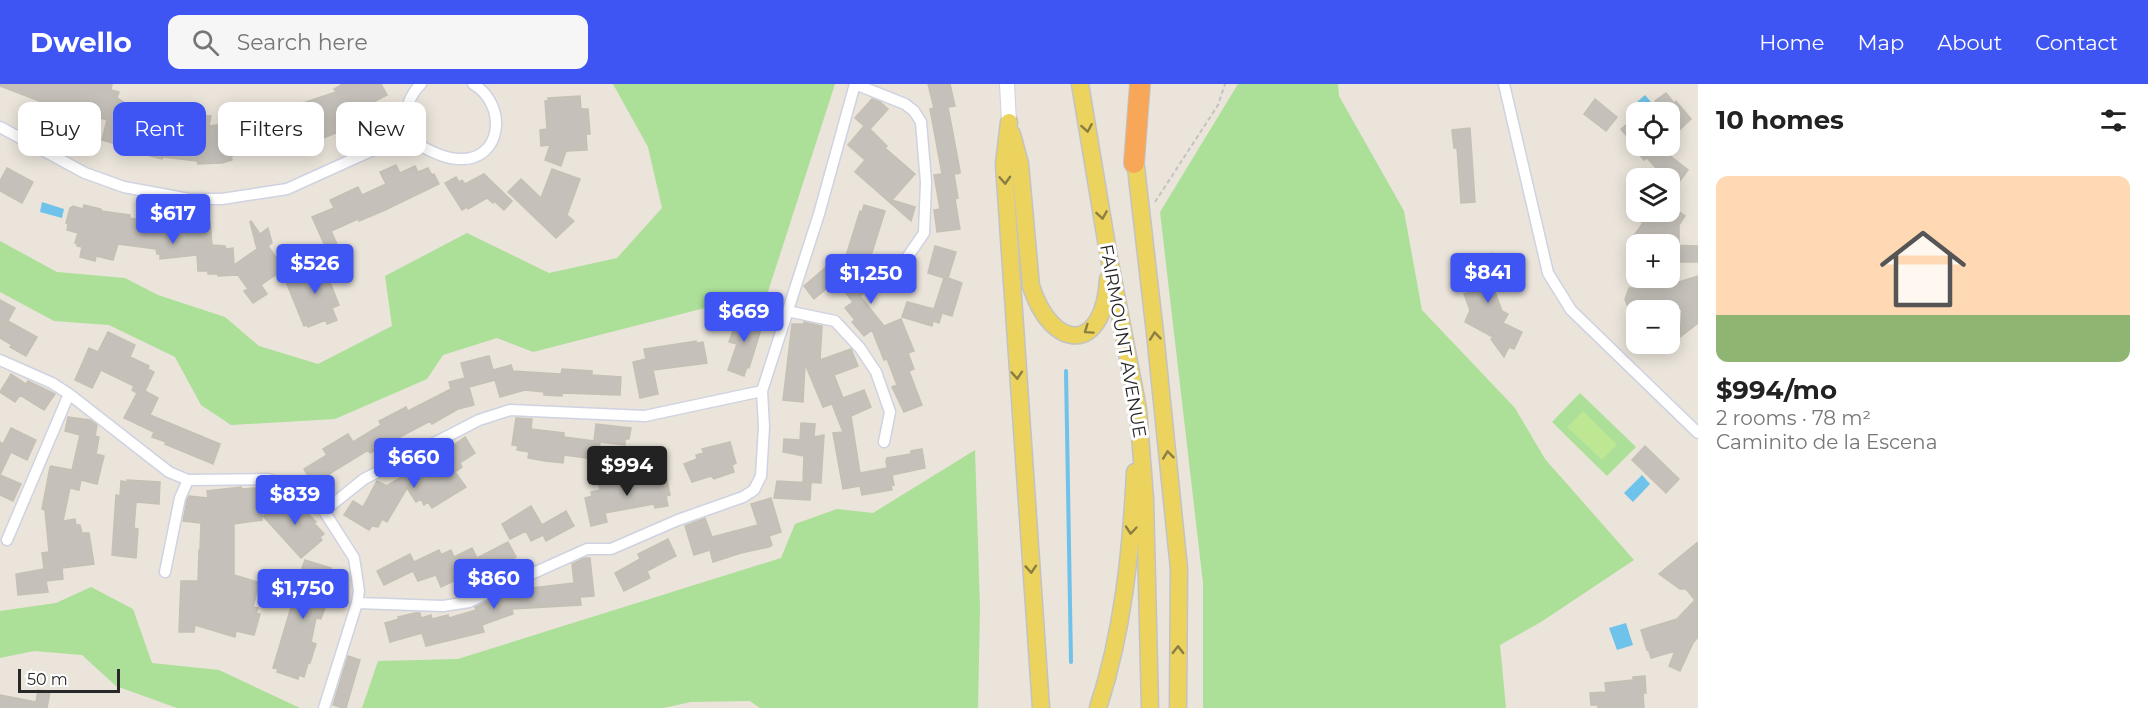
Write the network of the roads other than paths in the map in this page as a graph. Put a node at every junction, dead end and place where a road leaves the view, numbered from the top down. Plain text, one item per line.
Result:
1 (421, 84) edge
2 (473, 84) edge
3 (855, 84) edge
4 (1007, 84) edge
5 (1080, 84) edge
6 (1132, 84) edge
7 (1140, 84) edge
8 (1504, 84) edge
9 (408, 102) edge
10 (1009, 122) junction
11 (0, 127) edge
12 (426, 147) edge
13 (360, 156) edge
14 (1134, 163) junction
15 (1109, 258) junction
16 (904, 262) dead end
17 (787, 311) junction
18 (0, 360) edge
19 (762, 391) junction
20 (69, 394) junction
21 (1138, 409) junction
22 (1698, 433) edge
23 (884, 442) dead end
24 (188, 480) junction
25 (324, 511) junction
26 (7, 540) dead end
27 (165, 572) dead end
28 (357, 603) junction
29 (324, 708) edge
30 (1041, 708) edge
31 (1098, 708) edge
32 (1150, 708) edge
33 (1178, 708) edge

1 - 9 street
2 - 12 street
3 - 16 street
3 - 17 street
4 - 10 street
5 -> 15 main road, FAIRMOUNT AVENUE
6 - 14 main road, FAIRMOUNT AVENUE
7 - 14 highway
8 - 22 street
15 -> 10 main road
10 -> 30 main road
11 - 13 street
33 -> 14 main road, FAIRMOUNT AVENUE
15 - 21 main road, FAIRMOUNT AVENUE
17 - 19 street
17 - 23 street
18 - 20 street
19 - 25 street
19 - 28 street
20 - 24 street
20 - 26 street
21 -> 31 main road
21 - 32 main road, FAIRMOUNT AVENUE
24 - 25 street
24 - 27 street
25 - 28 street
28 - 29 street

